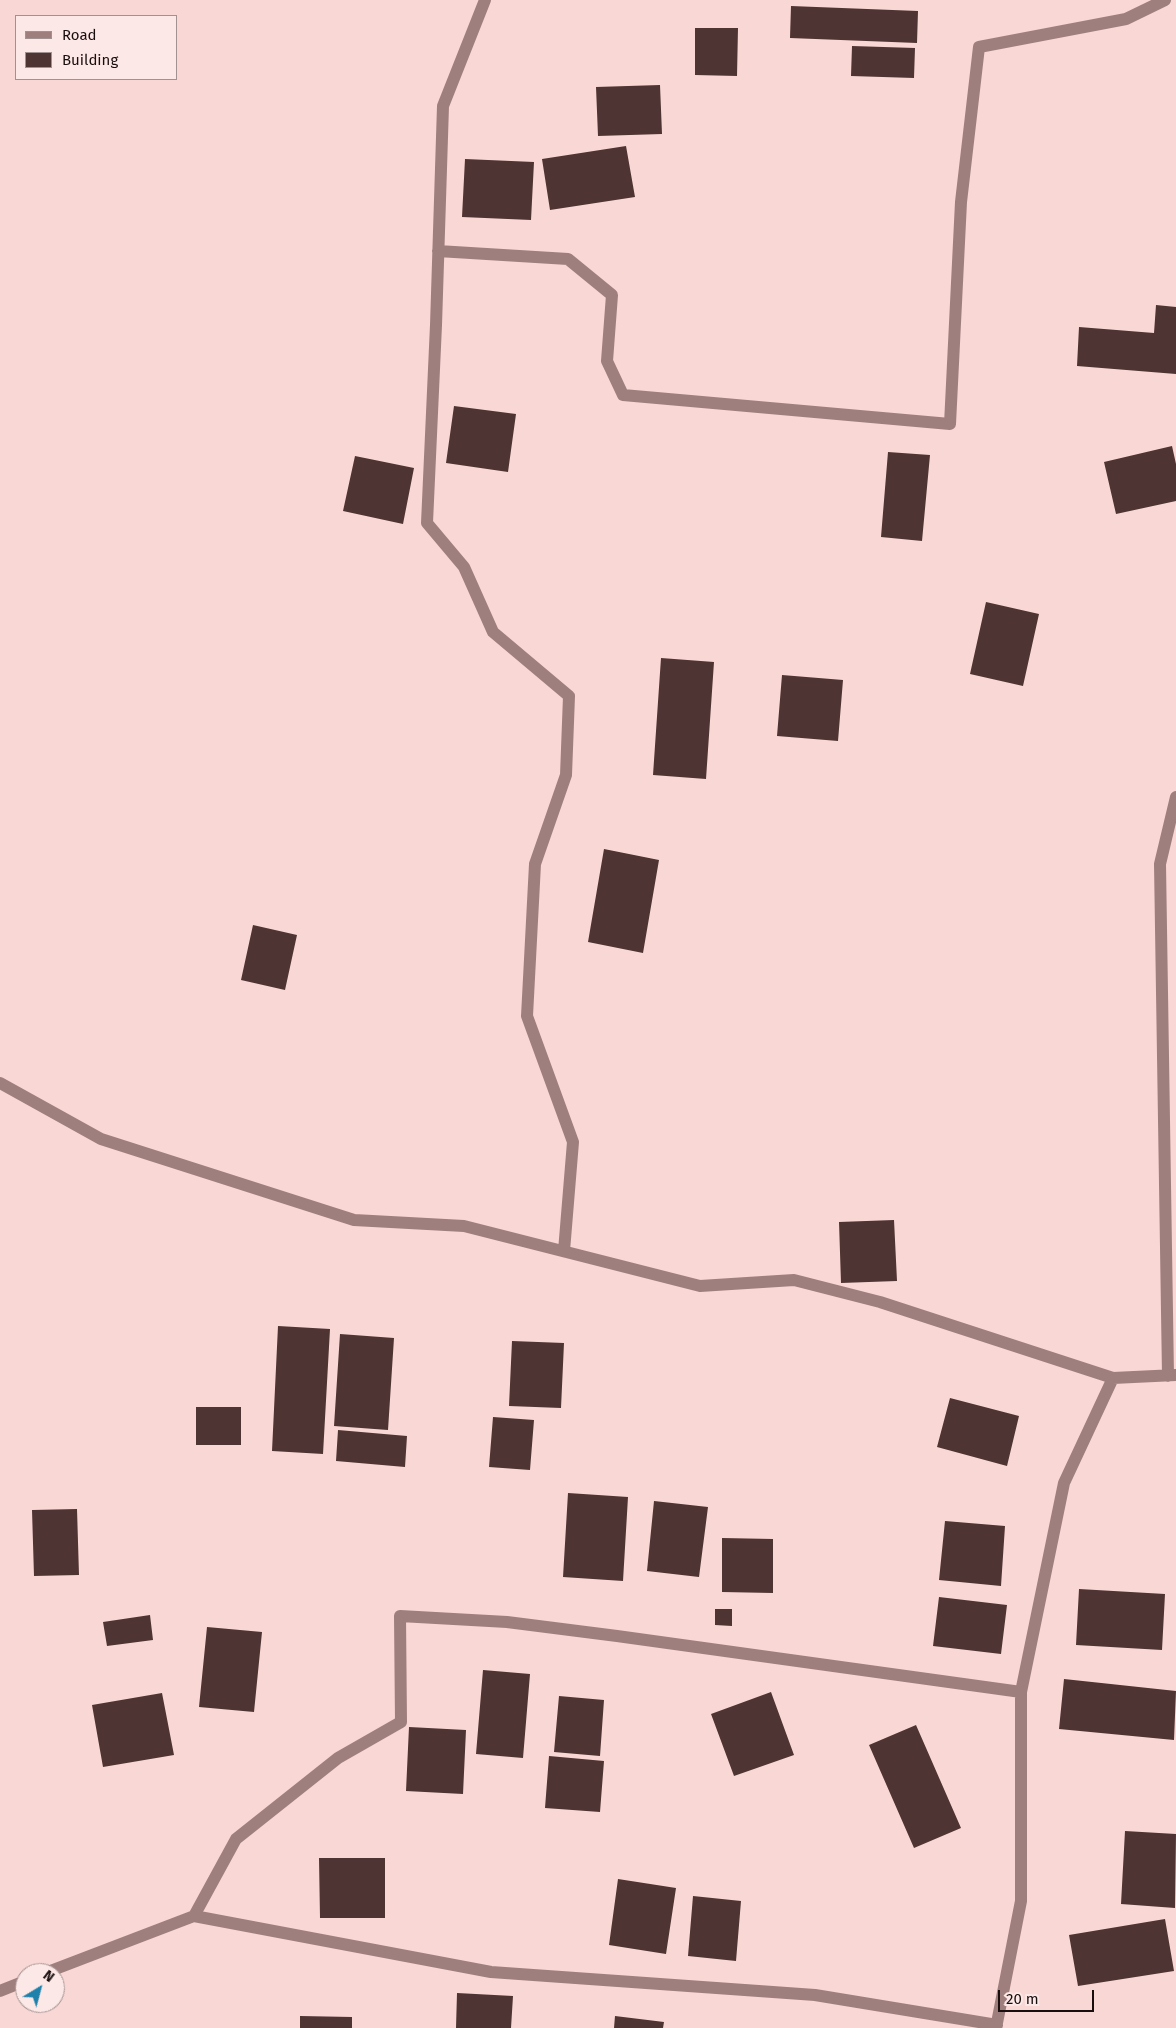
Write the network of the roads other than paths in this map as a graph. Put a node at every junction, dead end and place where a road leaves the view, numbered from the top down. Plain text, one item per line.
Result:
1 (485, 0) edge
2 (1165, 0) edge
3 (438, 251) junction
4 (1176, 797) edge
5 (0, 1083) edge
6 (564, 1251) junction
7 (1172, 1376) edge
8 (1113, 1378) junction
9 (1021, 1692) junction
10 (194, 1916) junction
11 (65, 1965) edge
12 (15, 1985) edge
13 (0, 1991) edge
14 (996, 2026) edge

1 - 3 street
2 - 3 street
3 - 6 street
4 - 7 street
5 - 6 street
6 - 8 street
7 - 8 street
8 - 9 street
9 - 10 street
9 - 14 street
10 - 11 street
10 - 14 street
12 - 13 street

